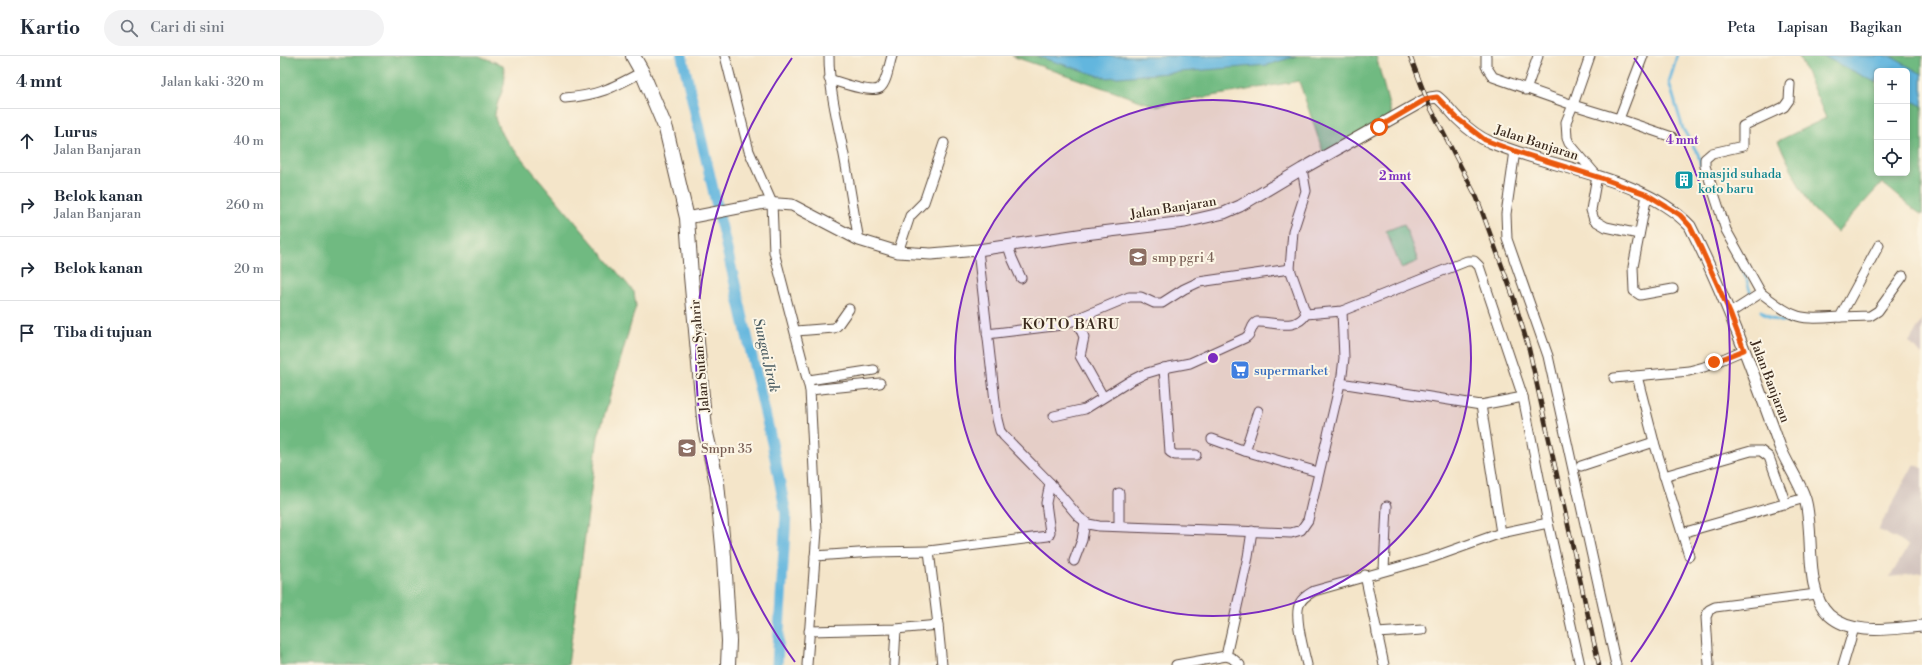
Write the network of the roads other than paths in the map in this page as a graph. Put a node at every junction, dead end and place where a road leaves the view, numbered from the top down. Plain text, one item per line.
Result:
1 (633, 56) edge
2 (726, 56) edge
3 (829, 56) edge
4 (892, 56) edge
5 (1486, 56) edge
6 (1538, 56) edge
7 (1590, 56) edge
8 (1643, 56) edge
9 (642, 72) junction
10 (829, 79) junction
11 (1790, 84) dead end
12 (1526, 90) junction
13 (565, 98) dead end
14 (1573, 105) junction
15 (1619, 119) junction
16 (1672, 137) dead end
17 (944, 143) dead end
18 (1515, 151) junction
19 (1302, 169) junction
20 (1598, 176) junction
21 (1648, 195) junction
22 (768, 203) junction
23 (691, 217) junction
24 (1639, 234) junction
25 (859, 240) junction
26 (1879, 245) dead end
27 (1008, 246) junction
28 (978, 250) junction
29 (898, 252) junction
30 (1290, 269) junction
31 (1903, 276) dead end
32 (1021, 278) dead end
33 (1673, 289) dead end
34 (1758, 295) junction
35 (849, 309) dead end
36 (1342, 311) junction
37 (1734, 311) junction
38 (1306, 314) junction
39 (1840, 317) junction
40 (1076, 319) junction
41 (796, 331) junction
42 (988, 334) junction
43 (1744, 350) junction
44 (1164, 368) junction
45 (874, 370) dead end
46 (1637, 376) junction
47 (1614, 378) dead end
48 (880, 383) dead end
49 (1340, 383) junction
50 (809, 385) junction
51 (1103, 397) junction
52 (1523, 397) junction
53 (1481, 405) junction
54 (1258, 411) dead end
55 (1054, 416) dead end
56 (1212, 439) dead end
57 (1654, 442) junction
58 (1245, 451) junction
59 (1196, 454) dead end
60 (1581, 466) dead end
61 (1318, 472) junction
62 (1664, 476) junction
63 (1050, 483) junction
64 (1119, 494) dead end
65 (1805, 498) junction
66 (1786, 504) junction
67 (1388, 506) dead end
68 (1085, 522) junction
69 (1548, 524) junction
70 (1119, 526) junction
71 (1252, 531) junction
72 (1501, 533) junction
73 (1682, 533) junction
74 (929, 551) junction
75 (815, 556) junction
76 (1689, 556) dead end
77 (1074, 561) dead end
78 (1384, 570) junction
79 (1365, 575) junction
80 (1816, 594) junction
81 (938, 625) junction
82 (1922, 626) edge
83 (1854, 628) junction
84 (896, 629) junction
85 (1422, 630) dead end
86 (809, 631) junction
87 (1377, 633) junction
88 (1226, 656) junction
89 (728, 665) edge
90 (807, 665) edge
91 (894, 665) edge
92 (942, 665) edge
93 (1176, 665) edge
94 (1240, 665) edge
95 (1307, 665) edge
96 (1384, 665) edge
97 (1580, 665) edge
98 (1616, 665) edge
99 (1709, 665) edge
100 (1843, 665) edge

1 - 9 main road, Jalan Sutan Syahrir
2 - 22 street
3 - 10 street
4 - 10 street
5 - 12 street
6 - 12 street
7 - 14 street
8 - 15 street
9 - 13 street
9 - 23 main road, Jalan Sutan Syahrir
10 - 25 street
11 - 34 street
12 - 14 street
14 - 15 street
14 - 20 street
15 - 16 street
17 - 29 street
18 - 19 street, Jalan Banjaran
18 - 20 street, Jalan Banjaran
18 - 98 street
19 - 27 street, Jalan Banjaran
19 - 30 street
20 - 21 street, Jalan Banjaran
20 - 24 street
21 - 24 street
21 - 37 street, Jalan Banjaran
22 - 23 street, Jalan Banjaran
22 - 25 street, Jalan Banjaran
22 - 41 street
23 - 89 main road, Jalan Sutan Syahrir
24 - 33 street
25 - 29 street, Jalan Banjaran
26 - 39 street
27 - 28 street, Jalan Banjaran
27 - 32 street
28 - 29 street, Jalan Banjaran
28 - 42 street
30 - 38 street
30 - 40 street
31 - 39 street
34 - 37 street
34 - 39 street
35 - 41 street
36 - 38 street
36 - 49 street
36 - 52 street
37 - 43 street, Jalan Banjaran
38 - 44 street
40 - 42 street
40 - 51 street
41 - 50 street
42 - 63 street
43 - 46 street
43 - 65 street, Jalan Banjaran
44 - 51 street
44 - 59 street
45 - 50 street
46 - 47 street
46 - 57 street
48 - 50 street
49 - 53 street
49 - 61 street
50 - 75 street
51 - 55 street
52 - 53 street
52 - 69 street
53 - 72 street
54 - 58 street
56 - 58 street
57 - 60 street
57 - 62 street
58 - 61 street
61 - 71 street
62 - 66 street
62 - 73 street
63 - 68 street
63 - 74 street
64 - 70 street
65 - 66 street
65 - 80 street, Jalan Banjaran
66 - 73 street
67 - 78 street
68 - 70 street
68 - 77 street
69 - 72 street
69 - 97 street
70 - 71 street
71 - 88 street
72 - 78 street
73 - 76 street
74 - 75 street
74 - 81 street
75 - 86 street
78 - 79 street
79 - 87 street
79 - 95 street
80 - 83 street, Jalan Banjaran
80 - 99 street
81 - 84 street
81 - 92 street
82 - 83 street, Jalan Banjaran
83 - 100 street
84 - 86 street
84 - 91 street
85 - 87 street
86 - 90 street
87 - 96 street
88 - 93 street
88 - 94 street

